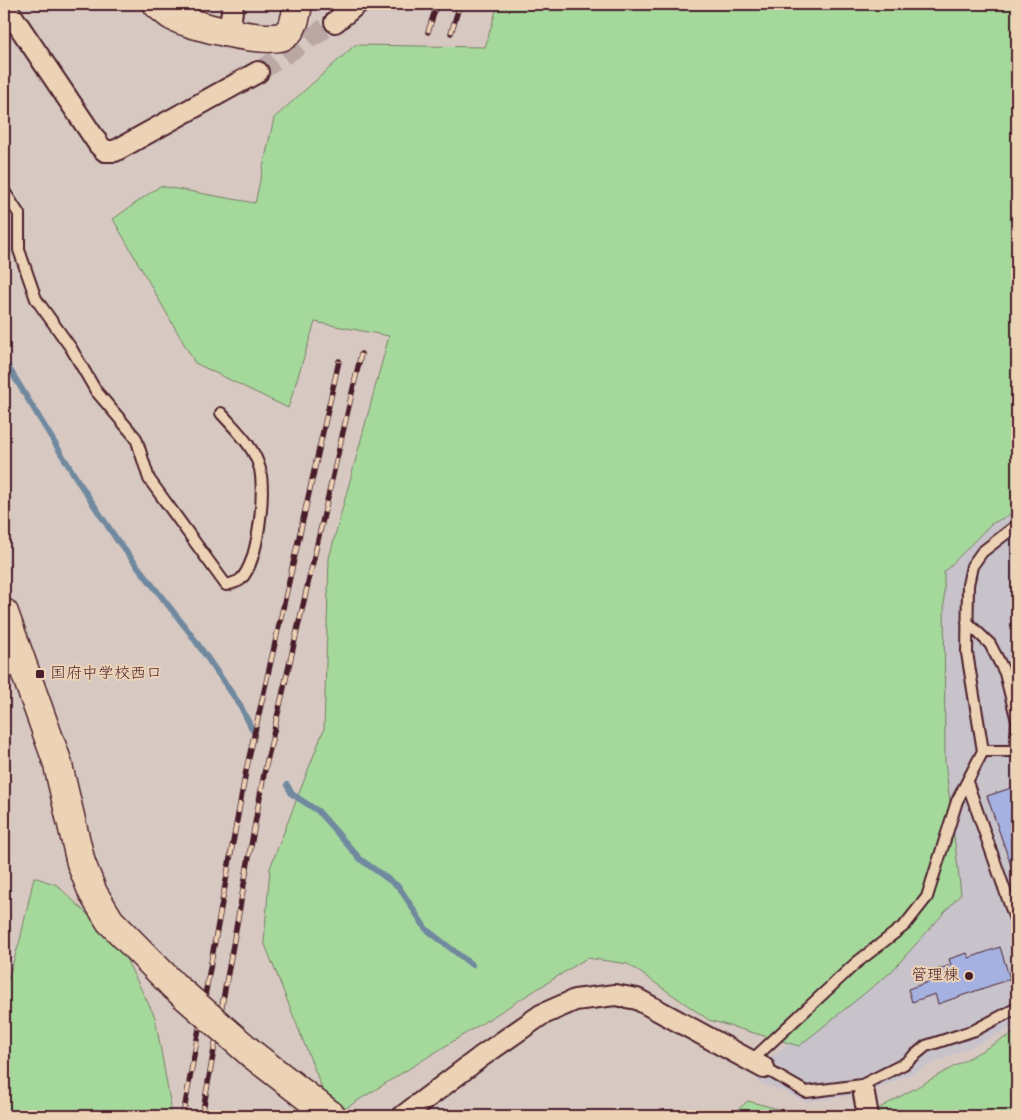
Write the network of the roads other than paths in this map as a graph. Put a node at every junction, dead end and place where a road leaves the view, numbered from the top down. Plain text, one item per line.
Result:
1 (4, 4) edge
2 (157, 4) edge
3 (233, 4) edge
4 (298, 4) edge
5 (357, 4) edge
6 (335, 22) tunnel mouth
7 (229, 32) junction
8 (258, 72) tunnel mouth
9 (4, 190) edge
10 (221, 413) dead end
11 (1017, 525) edge
12 (4, 613) edge
13 (967, 622) junction
14 (1016, 751) edge
15 (983, 752) junction
16 (967, 782) junction
17 (1017, 925) edge
18 (1017, 1008) edge
19 (758, 1065) junction
20 (863, 1090) junction
21 (332, 1116) edge
22 (403, 1116) edge
23 (868, 1116) edge

1 - 8 street
2 - 7 street
3 - 7 street
4 - 7 street
5 - 6 street
9 - 10 lane
11 - 13 lane
12 - 21 street, bridge
13 - 14 lane
13 - 15 lane
14 - 15 lane
15 - 16 lane
16 - 17 lane
16 - 19 lane
18 - 20 lane
19 - 20 lane
19 - 22 street
20 - 23 street

